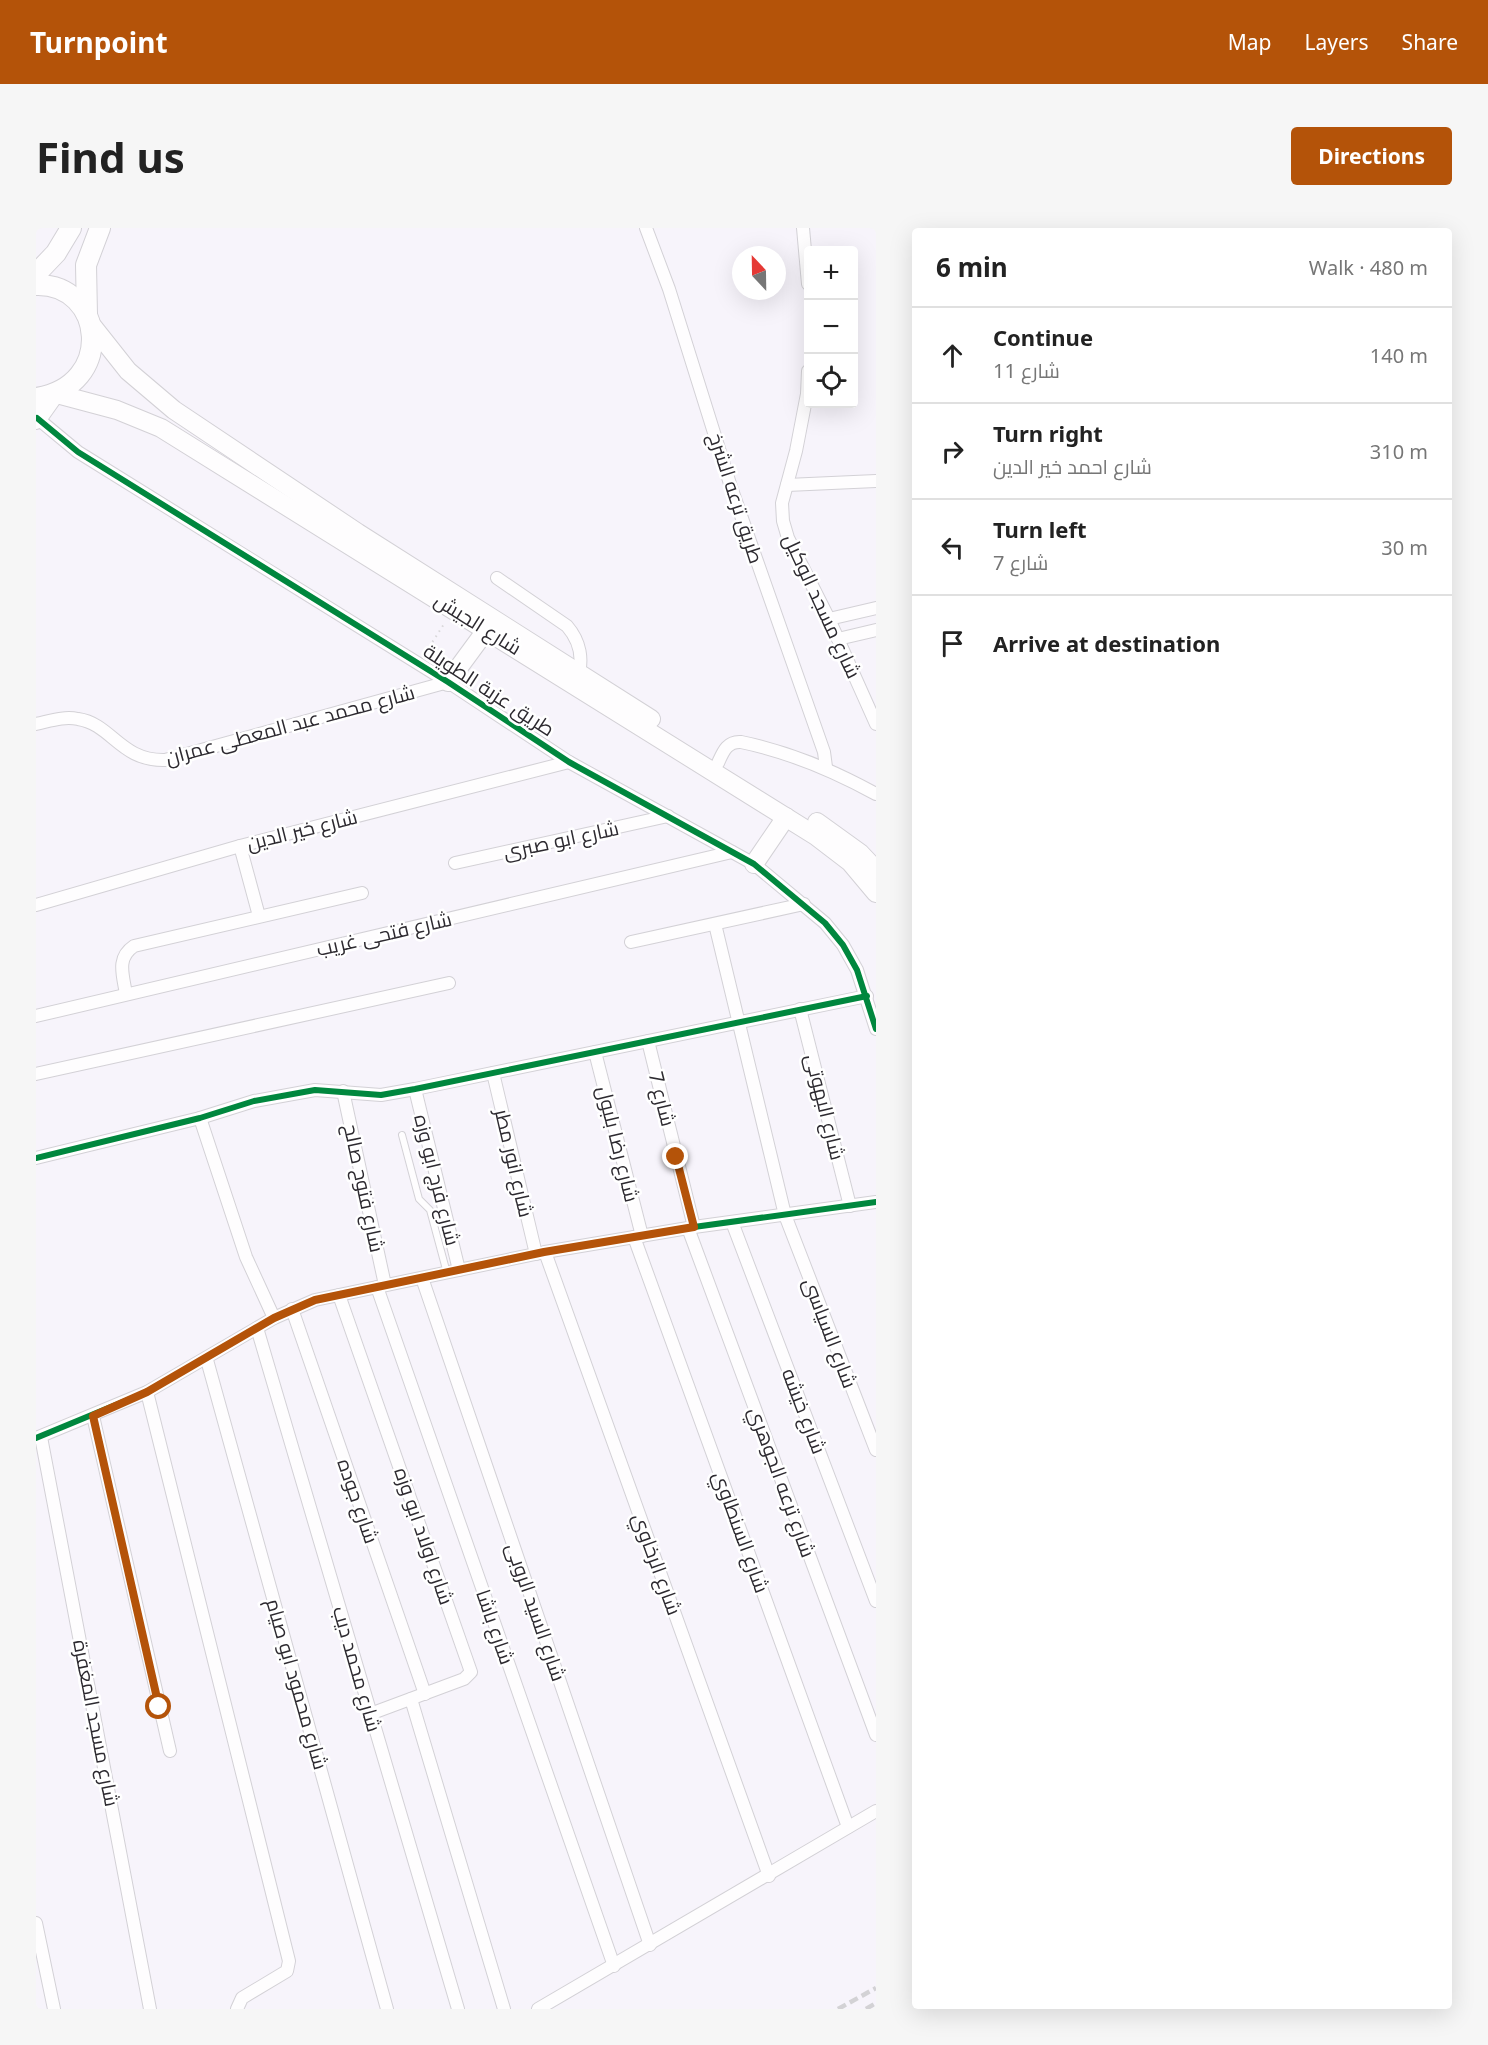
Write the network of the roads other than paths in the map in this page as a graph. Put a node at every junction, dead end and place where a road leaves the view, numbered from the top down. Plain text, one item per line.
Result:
1 (71, 228) edge
2 (99, 228) edge
3 (646, 228) edge
4 (804, 228) edge
5 (805, 246) edge
6 (36, 274) edge
7 (36, 285) edge
8 (88, 319) junction
9 (49, 395) edge
10 (804, 408) edge
11 (36, 419) edge
12 (876, 481) edge
13 (787, 485) junction
14 (496, 578) dead end
15 (876, 608) edge
16 (829, 619) junction
17 (487, 629) junction
18 (876, 630) edge
19 (838, 639) junction
20 (578, 679) junction
21 (448, 682) junction
22 (36, 724) edge
23 (876, 724) edge
24 (569, 762) junction
25 (718, 763) junction
26 (826, 767) junction
27 (876, 794) edge
28 (668, 816) junction
29 (786, 817) junction
30 (240, 846) junction
31 (732, 852) junction
32 (455, 863) dead end
33 (754, 864) junction
34 (876, 870) edge
35 (362, 893) dead end
36 (876, 893) edge
37 (804, 904) junction
38 (36, 905) edge
39 (259, 916) junction
40 (715, 924) junction
41 (631, 942) dead end
42 (449, 983) dead end
43 (126, 994) junction
44 (867, 996) junction
45 (800, 1009) junction
46 (36, 1016) edge
47 (739, 1022) junction
48 (876, 1029) edge
49 (648, 1041) junction
50 (595, 1052) junction
51 (493, 1072) junction
52 (36, 1074) edge
53 (415, 1089) junction
54 (343, 1091) junction
55 (200, 1118) junction
56 (402, 1136) dead end
57 (36, 1158) edge
58 (876, 1202) edge
59 (850, 1206) junction
60 (785, 1215) junction
61 (732, 1222) junction
62 (691, 1227) junction
63 (638, 1236) junction
64 (540, 1253) junction
65 (453, 1271) junction
66 (422, 1278) junction
67 (381, 1286) junction
68 (339, 1295) junction
69 (292, 1309) junction
70 (274, 1318) junction
71 (256, 1328) junction
72 (207, 1360) junction
73 (147, 1392) junction
74 (93, 1416) junction
75 (38, 1437) edge
76 (876, 1450) edge
77 (876, 1601) edge
78 (425, 1694) junction
79 (411, 1699) junction
80 (370, 1714) junction
81 (876, 1735) edge
82 (170, 1751) dead end
83 (876, 1811) edge
84 (848, 1827) junction
85 (768, 1876) junction
86 (36, 1923) edge
87 (650, 1945) junction
88 (614, 1966) junction
89 (54, 2009) edge
90 (150, 2009) edge
91 (237, 2009) edge
92 (387, 2009) edge
93 (458, 2009) edge
94 (504, 2009) edge
95 (538, 2009) edge

1 - 6 main road
2 - 8 main road
3 - 26 street, طريق ترعه الشرخ
4 - 5 street
7 - 8 main road
8 - 9 main road
8 - 20 main road, شارع الجيش
9 - 11 main road
9 - 17 main road, شارع الجيش
10 - 13 street, شارع مسجد الوكيل
11 - 21 street, طريق عزبة الطويلة
12 - 13 street
13 - 16 street, شارع مسجد الوكيل
14 - 20 street
15 - 16 street
16 - 19 street, شارع مسجد الوكيل
17 - 20 main road, شارع الجيش
17 - 21 main road
18 - 19 street
19 - 23 street, شارع مسجد الوكيل
20 - 25 main road, شارع الجيش
20 - 29 main road, شارع الجيش
21 - 22 street, شارع محمد عبد المعطى عمران
21 - 24 street, طريق عزبة الطويلة
24 - 28 street, طريق عزبة الطويلة
24 - 30 street, شارع خير الدين
25 - 26 street
25 - 34 main road, شارع الجيش
26 - 27 street
28 - 31 street, طريق عزبة الطويلة
28 - 32 street, شارع ابو صبرى
29 - 33 main road
29 - 36 main road, شارع الجيش
30 - 38 street, شارع خير الدين
30 - 39 street
31 - 33 street, طريق عزبة الطويلة
31 - 43 street, شارع فتحى غريب
33 - 37 street, طريق عزبة الطويلة
35 - 39 street
37 - 40 street
37 - 44 street, طريق عزبة الطويلة
39 - 43 street
40 - 41 street
40 - 47 street, شارع السياسى
42 - 52 street
43 - 46 street, شارع فتحى غريب
44 - 45 street
44 - 48 street, طريق عزبة الطويلة
45 - 47 street
45 - 59 street, شارع البهوتى
47 - 49 street
47 - 60 street, شارع السياسى
49 - 50 street
49 - 62 street, شارع 7
50 - 51 street
50 - 63 street, شارع رضا بلبول
51 - 53 street
51 - 64 street, شارع انور مطر
53 - 54 street
53 - 65 street, شارع فرج ابو وزه
54 - 55 street
54 - 67 street, شارع فتوح صالح
55 - 57 street
55 - 70 street
56 - 65 lane
58 - 59 street
59 - 60 street
60 - 61 street
60 - 76 street, شارع السياسى
61 - 62 street
61 - 77 street, شارع خيشه
62 - 63 street
62 - 81 street, شارع ترعه الجوهري
63 - 64 street
63 - 84 street, شارع السنطاوي
64 - 65 street
64 - 85 street, شارع الرخاوي
65 - 66 street
66 - 67 street
66 - 87 street, شارع السيد الروبى
67 - 68 street
67 - 88 street, شارع باشا
68 - 69 street
68 - 78 street, شارع اولاد ابو وزه
69 - 70 street
69 - 78 street, شارع جوده
70 - 71 street
71 - 72 street
71 - 80 street, شارع محمد ديب
72 - 73 street
72 - 92 street, شارع محمود ابو صيام
73 - 74 street
73 - 91 street
74 - 75 street
74 - 82 street
75 - 90 street, شارع مسجد المغفرة
78 - 79 street, شارع اولاد ابو وزه
79 - 80 street, شارع اولاد ابو وزه
79 - 94 street
80 - 93 street, شارع محمد ديب
83 - 84 street
84 - 85 street
85 - 87 street
86 - 89 street
87 - 88 street
88 - 95 street

